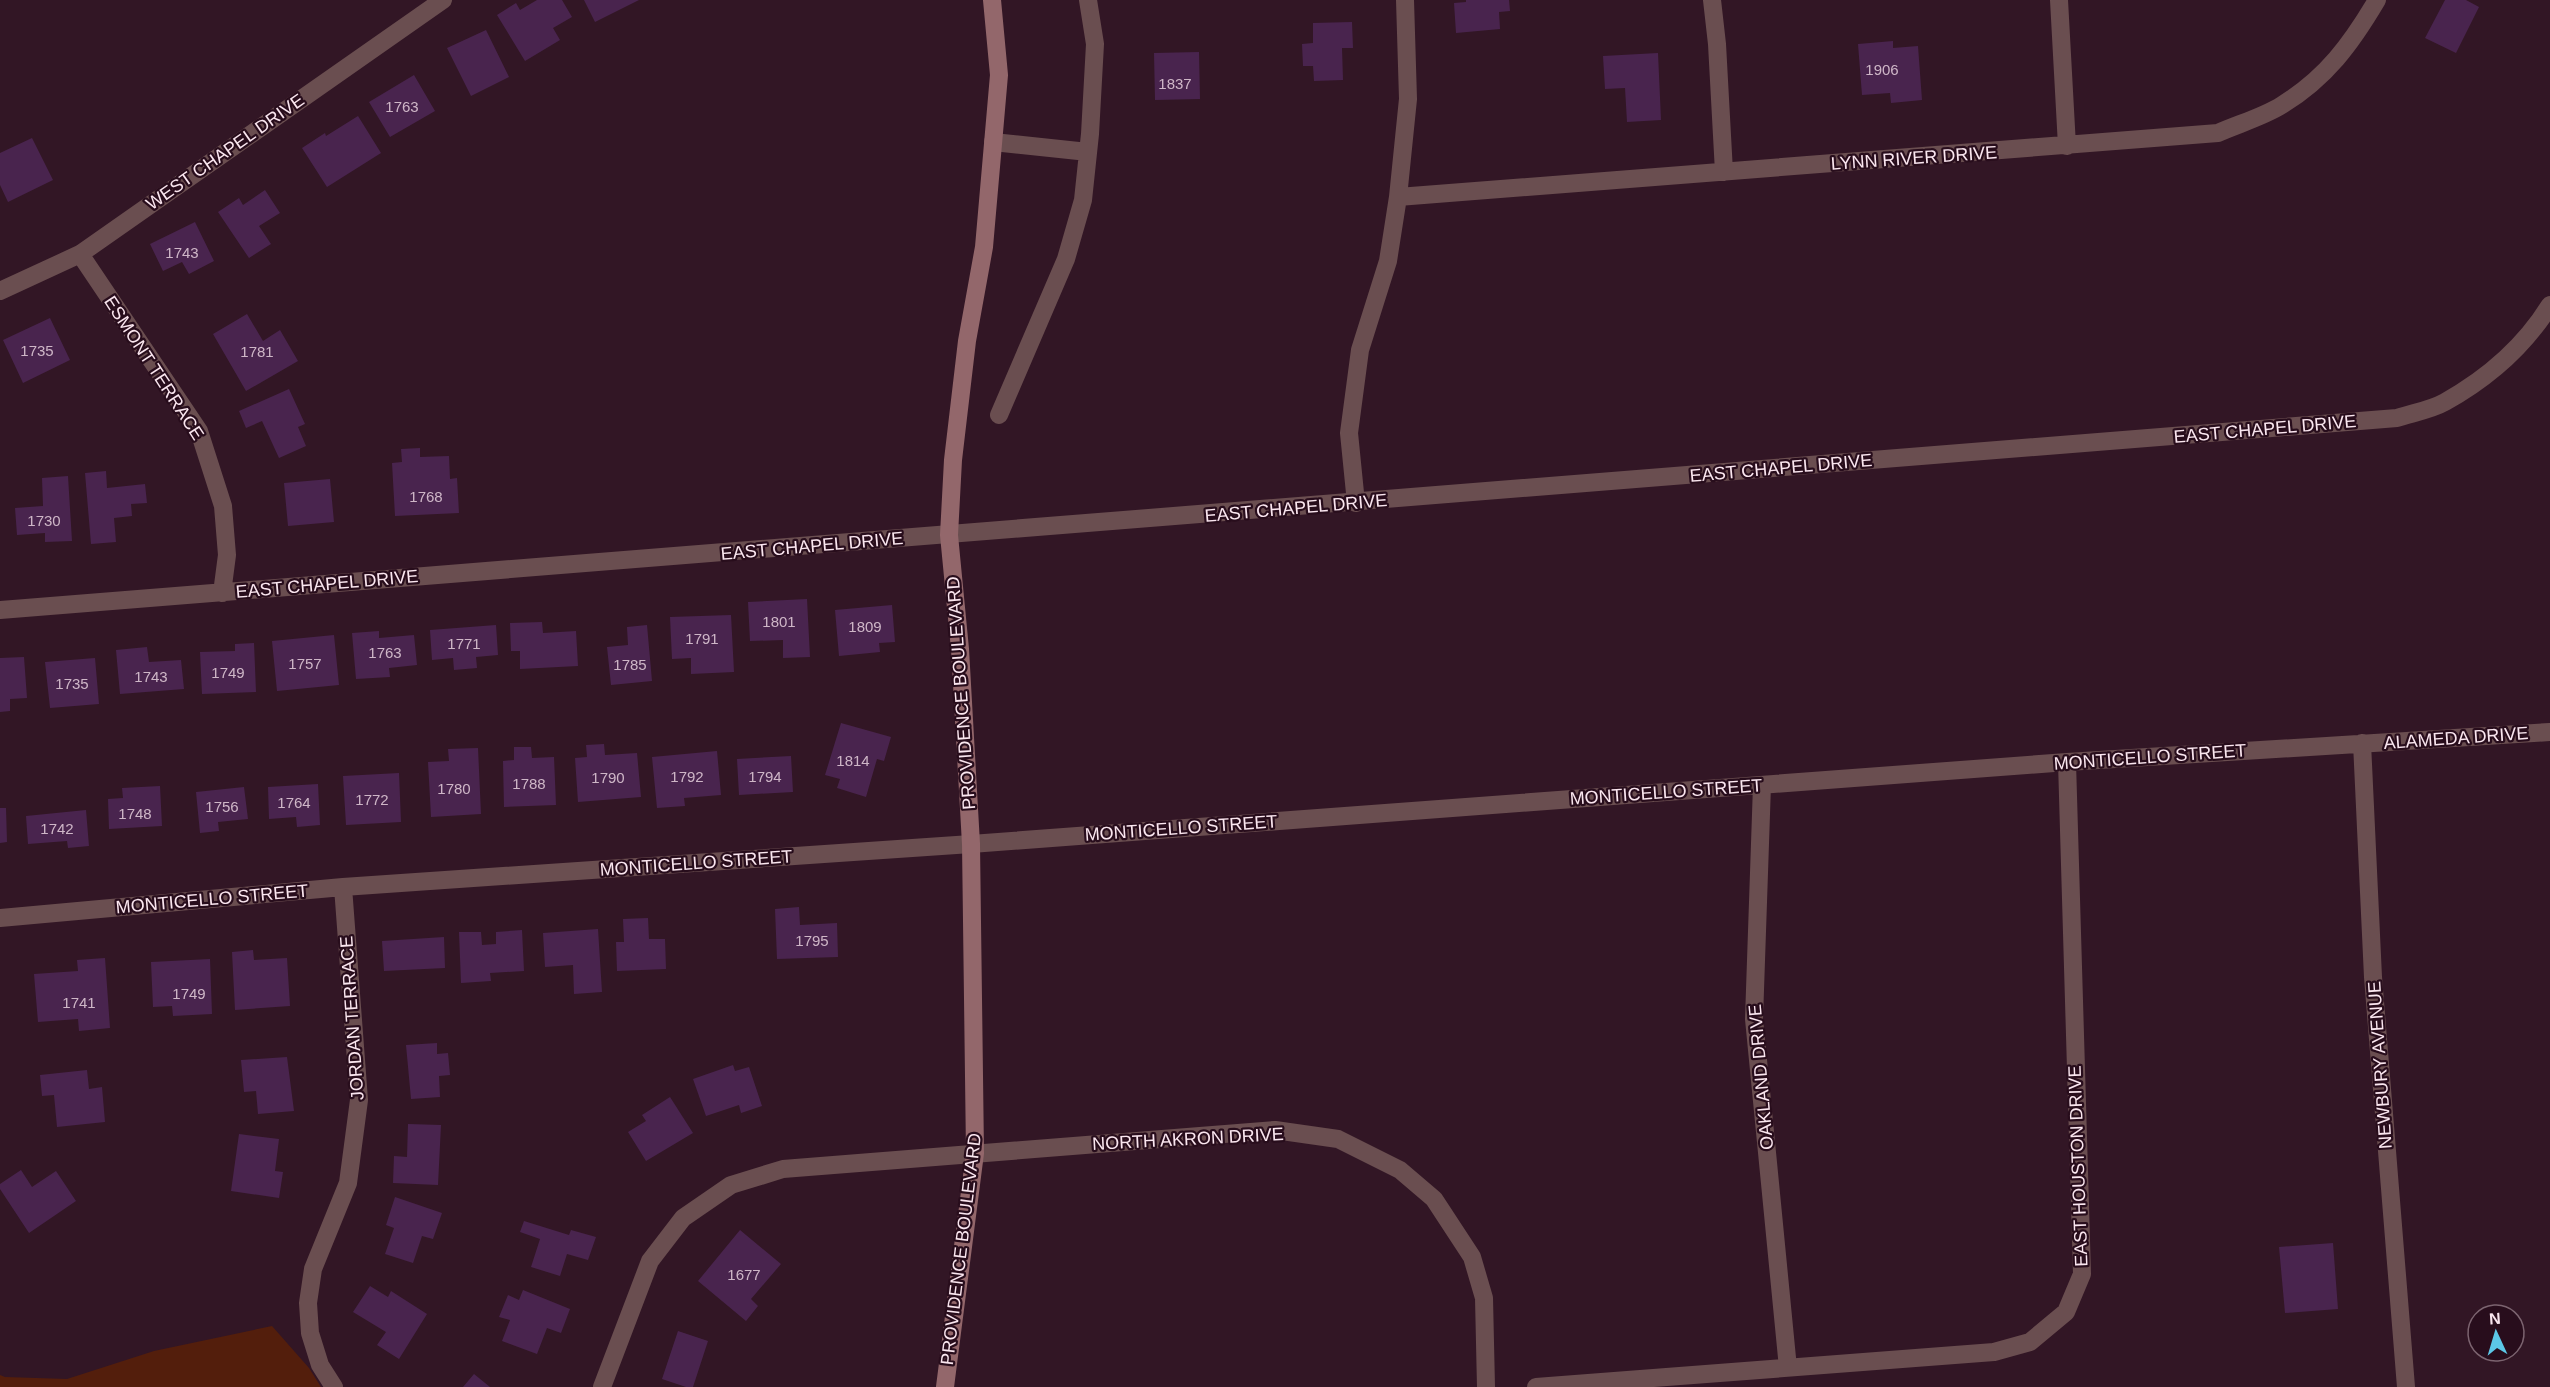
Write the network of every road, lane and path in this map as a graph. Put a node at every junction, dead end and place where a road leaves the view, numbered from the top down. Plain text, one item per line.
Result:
1 (443, 0) edge
2 (992, 0) edge
3 (1088, 0) edge
4 (1405, 0) edge
5 (1712, 0) edge
6 (2059, 0) edge
7 (2377, 0) edge
8 (993, 142) junction
9 (2067, 146) junction
10 (1088, 152) junction
11 (1724, 172) junction
12 (1398, 197) junction
13 (80, 254) junction
14 (0, 291) edge
15 (2550, 305) edge
16 (999, 415) dead end
17 (1356, 503) junction
18 (949, 535) junction
19 (222, 593) junction
20 (0, 610) edge
21 (2550, 732) edge
22 (2362, 743) junction
23 (2067, 762) junction
24 (1762, 785) junction
25 (971, 843) junction
26 (343, 887) junction
27 (0, 918) edge
28 (975, 1153) junction
29 (1788, 1368) junction
30 (334, 1387) edge
31 (602, 1387) edge
32 (945, 1387) edge
33 (1486, 1387) edge
34 (1536, 1387) edge
35 (2406, 1387) edge

1 - 13 street, WEST CHAPEL DRIVE
2 - 8 main road, PROVIDENCE BOULEVARD
3 - 10 street
4 - 12 street
5 - 11 street
6 - 9 street
7 - 9 street, LYNN RIVER DRIVE
8 - 10 street
8 - 18 main road, PROVIDENCE BOULEVARD
9 - 11 street, LYNN RIVER DRIVE
10 - 16 street
11 - 12 street, LYNN RIVER DRIVE
12 - 17 street
13 - 14 street, WEST CHAPEL DRIVE
13 - 19 street, ESMONT TERRACE
15 - 17 street, EAST CHAPEL DRIVE
17 - 18 street, EAST CHAPEL DRIVE
18 - 19 street, EAST CHAPEL DRIVE
18 - 25 main road, PROVIDENCE BOULEVARD
19 - 20 street, EAST CHAPEL DRIVE
21 - 22 street, ALAMEDA DRIVE
22 - 23 street, MONTICELLO STREET
22 - 35 street, NEWBURY AVENUE
23 - 24 street, MONTICELLO STREET
23 - 29 street, EAST HOUSTON DRIVE
24 - 25 street, MONTICELLO STREET
24 - 29 street, OAKLAND DRIVE
25 - 26 street, MONTICELLO STREET
25 - 28 main road, PROVIDENCE BOULEVARD
26 - 27 street, MONTICELLO STREET
26 - 30 street, JORDAN TERRACE
28 - 31 street, NORTH AKRON DRIVE
28 - 32 main road, PROVIDENCE BOULEVARD
28 - 33 street, NORTH AKRON DRIVE
29 - 34 street, EAST HOUSTON DRIVE

